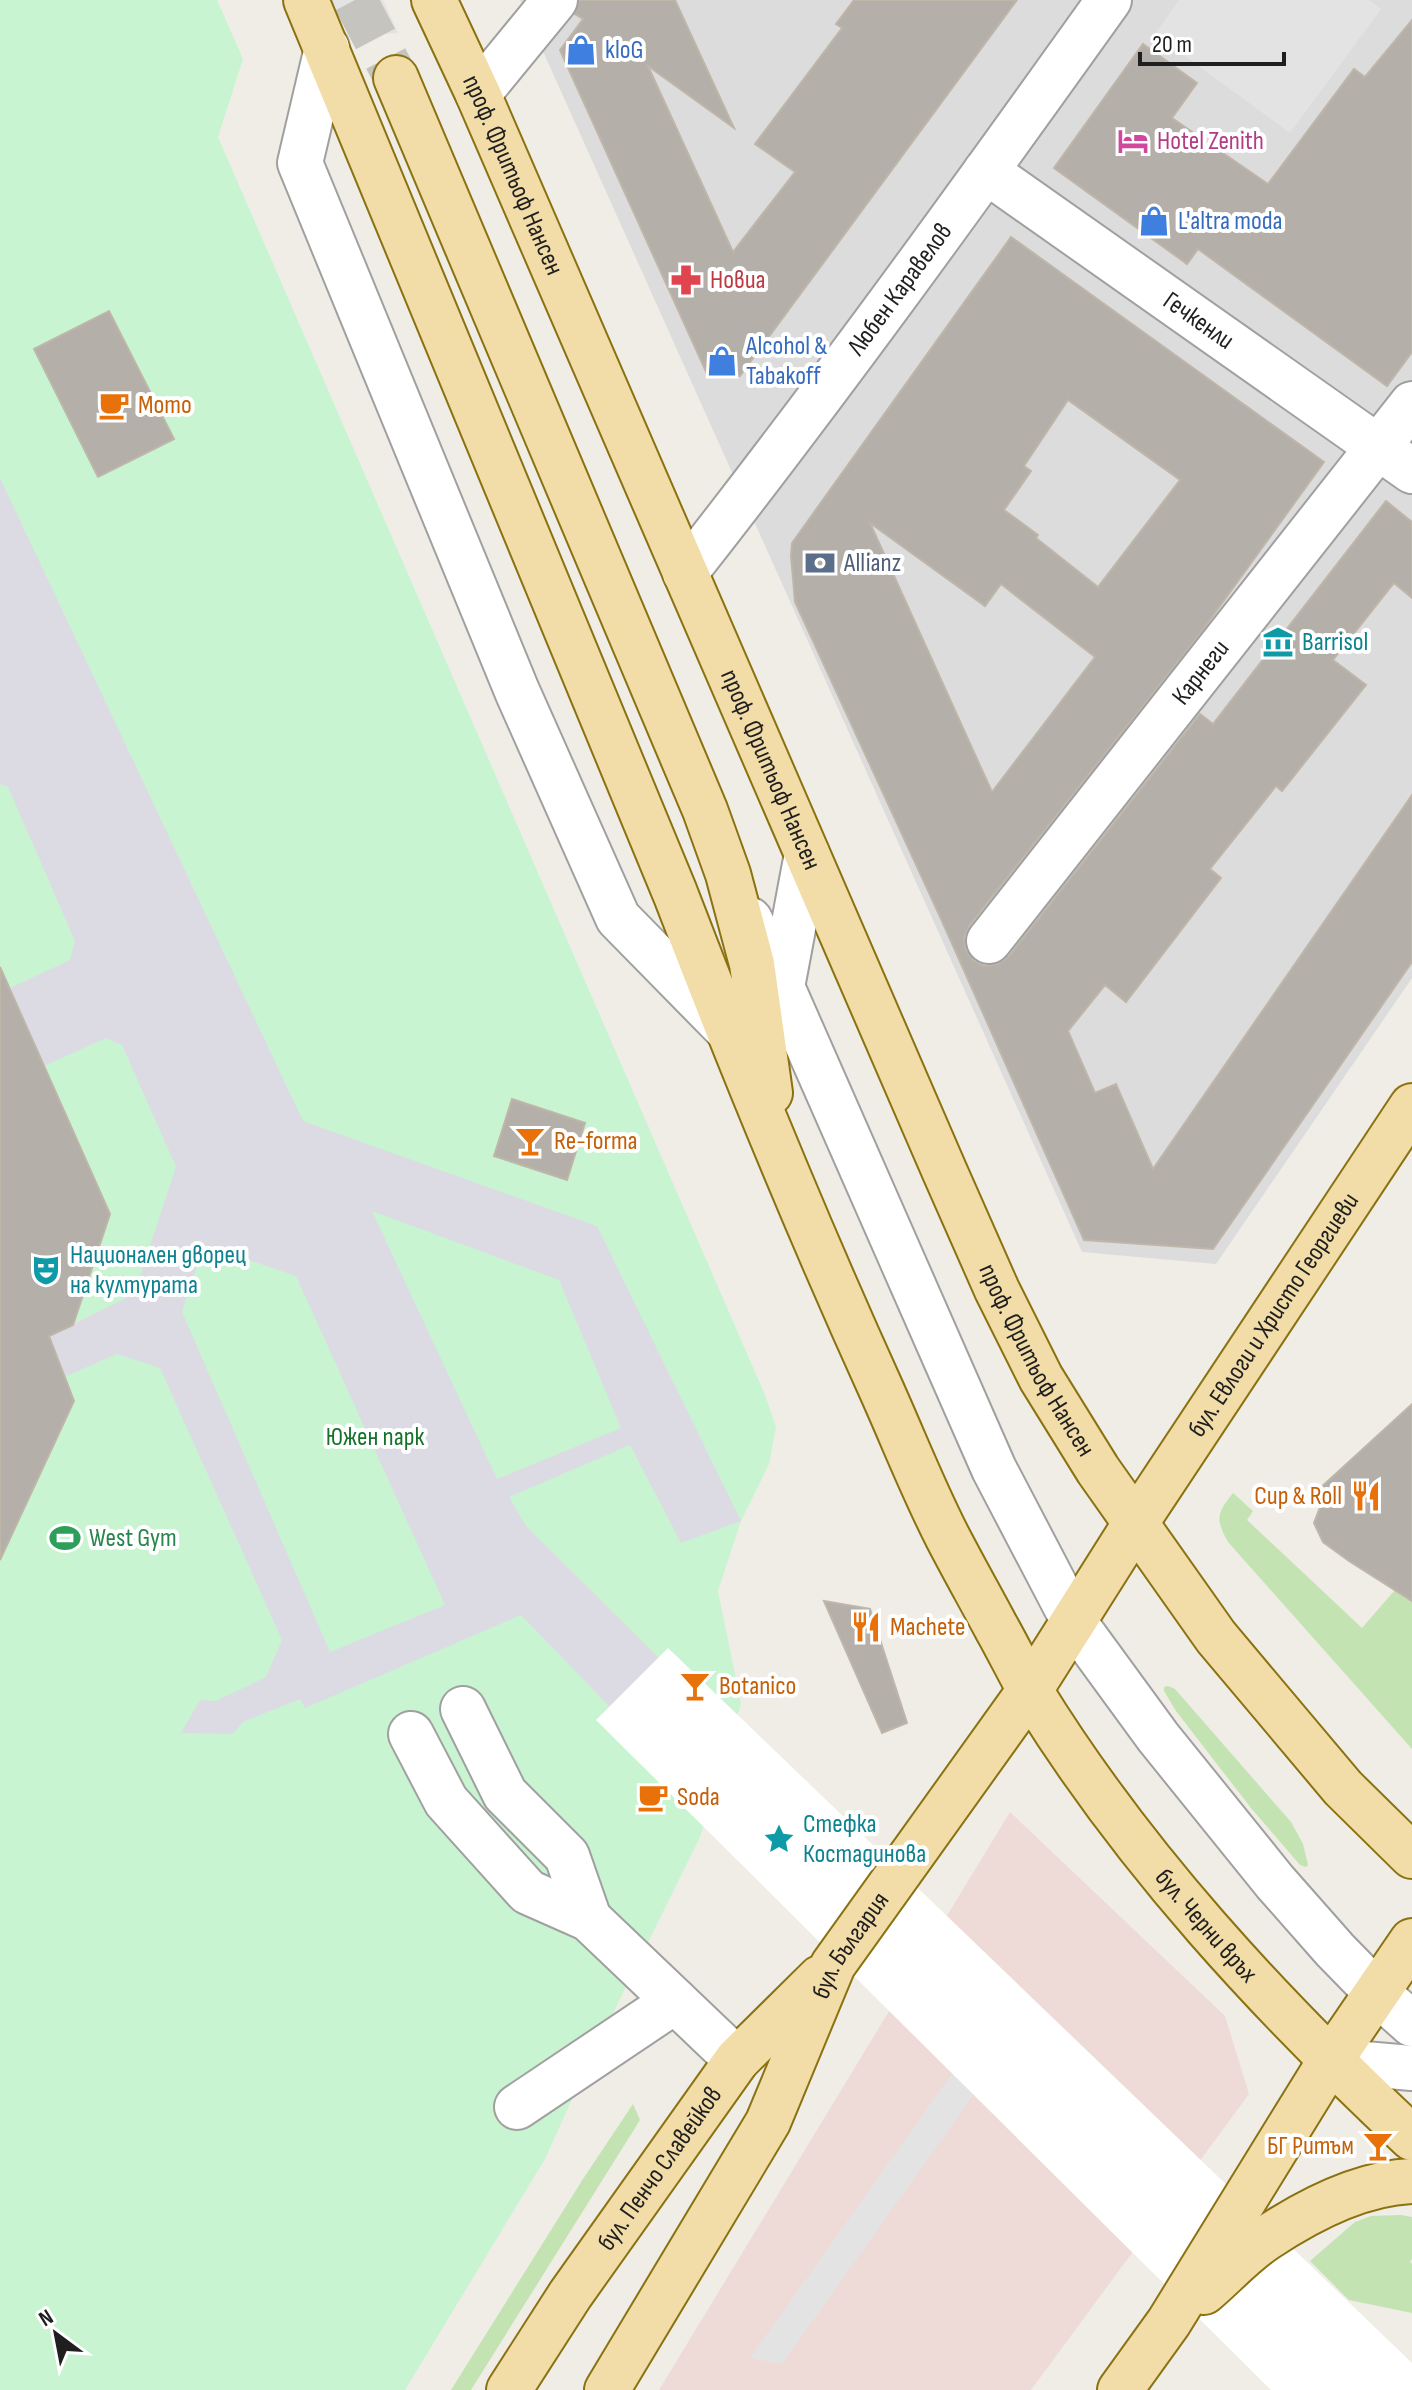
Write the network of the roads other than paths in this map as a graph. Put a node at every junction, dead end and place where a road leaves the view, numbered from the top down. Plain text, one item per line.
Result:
1 (306, 0) edge
2 (434, 0) edge
3 (555, 0) edge
4 (1109, 0) edge
5 (327, 48) junction
6 (396, 78) tunnel mouth
7 (478, 94) junction
8 (986, 171) junction
9 (1412, 404) edge
10 (1395, 459) edge
11 (685, 573) junction
12 (807, 854) junction
13 (728, 874) junction
14 (989, 941) dead end
15 (782, 987) junction
16 (727, 1029) junction
17 (1412, 1106) edge
18 (779, 1155) junction
19 (1135, 1524) junction
20 (1074, 1622) junction
21 (1030, 1690) junction
22 (463, 1709) dead end
23 (411, 1734) dead end
24 (1412, 1856) edge
25 (589, 1919) junction
26 (1412, 1941) edge
27 (833, 1965) junction
28 (1376, 1992) junction
29 (675, 2001) junction
30 (1412, 2024) edge
31 (737, 2060) junction
32 (1330, 2061) junction
33 (1412, 2068) edge
34 (517, 2107) dead end
35 (1412, 2138) edge
36 (1412, 2181) edge
37 (1169, 2322) junction
38 (509, 2390) edge
39 (607, 2390) edge
40 (1120, 2390) edge

1 - 5 main road
2 - 7 main road, проф. Фритьоф Нансен
3 - 7 street
4 - 8 street, Любен Каравелов
5 - 16 main road
5 - 16 street
6 - 13 main road
7 - 11 main road, проф. Фритьоф Нансен
8 - 10 street, Гечкенли
8 - 11 street, Любен Каравелов
9 - 10 street, Карнеги
10 - 14 street, Карнеги
11 - 12 main road, проф. Фритьоф Нансен
12 - 15 street
12 - 19 main road, проф. Фритьоф Нансен
13 - 15 street
13 - 18 main road
15 - 20 street
16 - 18 main road
17 - 19 main road, бул. Евлоги и Христо Георгиеви
18 - 21 main road
19 - 20 main road, бул. България
19 - 24 main road
20 - 21 main road, бул. България
20 - 28 street
21 - 27 main road, бул. България
21 - 32 main road, бул. Черни връх
22 - 25 street
23 - 25 street
25 - 29 street
26 - 28 main road
27 - 31 main road, бул. Пенчо Славейков
27 - 39 main road, бул. България
28 - 30 street
28 - 32 main road
29 - 31 street
29 - 34 street
31 - 38 main road, бул. Пенчо Славейков
32 - 33 street
32 - 35 main road, бул. Черни връх
32 - 37 main road
36 - 37 main road
37 - 40 main road

